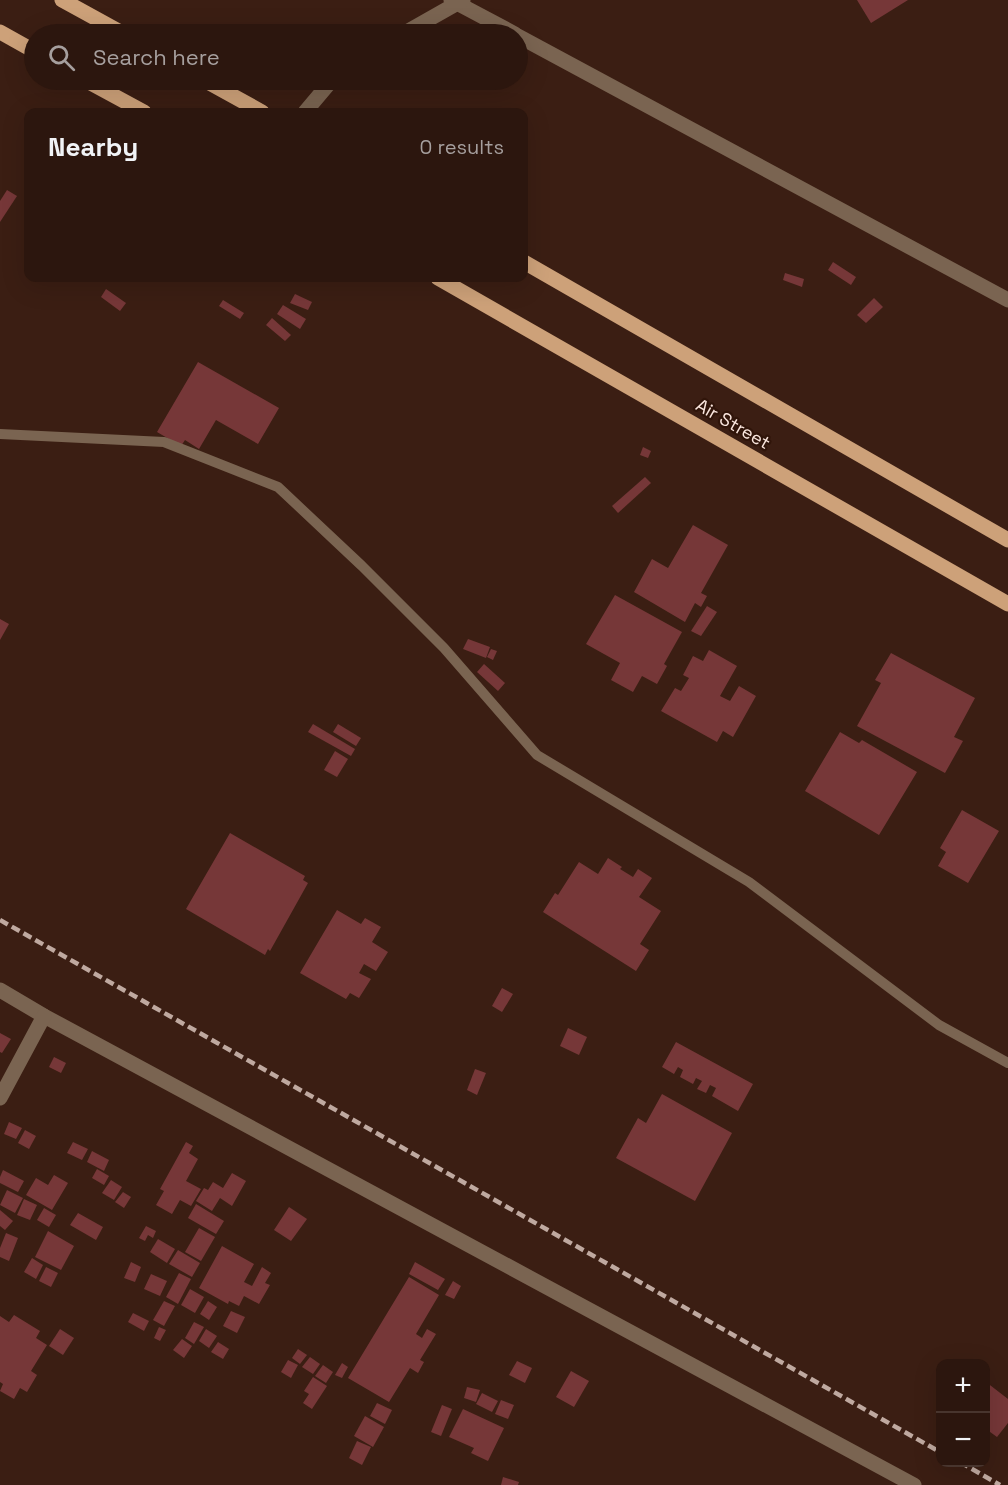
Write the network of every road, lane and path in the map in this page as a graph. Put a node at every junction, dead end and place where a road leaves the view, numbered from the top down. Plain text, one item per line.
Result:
1 (62, 0) edge
2 (457, 1) edge
3 (106, 24) edge
4 (419, 24) edge
5 (497, 24) edge
6 (0, 32) edge
7 (528, 41) edge
8 (24, 45) edge
9 (103, 90) edge
10 (222, 90) edge
11 (324, 90) edge
12 (137, 108) edge
13 (255, 108) edge
14 (308, 108) edge
15 (528, 264) edge
16 (445, 282) edge
17 (1008, 300) edge
18 (0, 434) edge
19 (1008, 540) edge
20 (1008, 604) edge
21 (0, 990) edge
22 (44, 1016) junction
23 (1008, 1063) edge
24 (0, 1098) edge
25 (914, 1485) edge

1 - 3 main road
2 - 4 street
2 - 5 street
6 - 8 main road
7 - 17 street
9 - 12 main road
10 - 13 main road
11 - 14 street
15 - 19 main road, Air Street
16 - 20 main road, Air Street
18 - 23 lane
21 - 22 street
22 - 24 street
22 - 25 street

